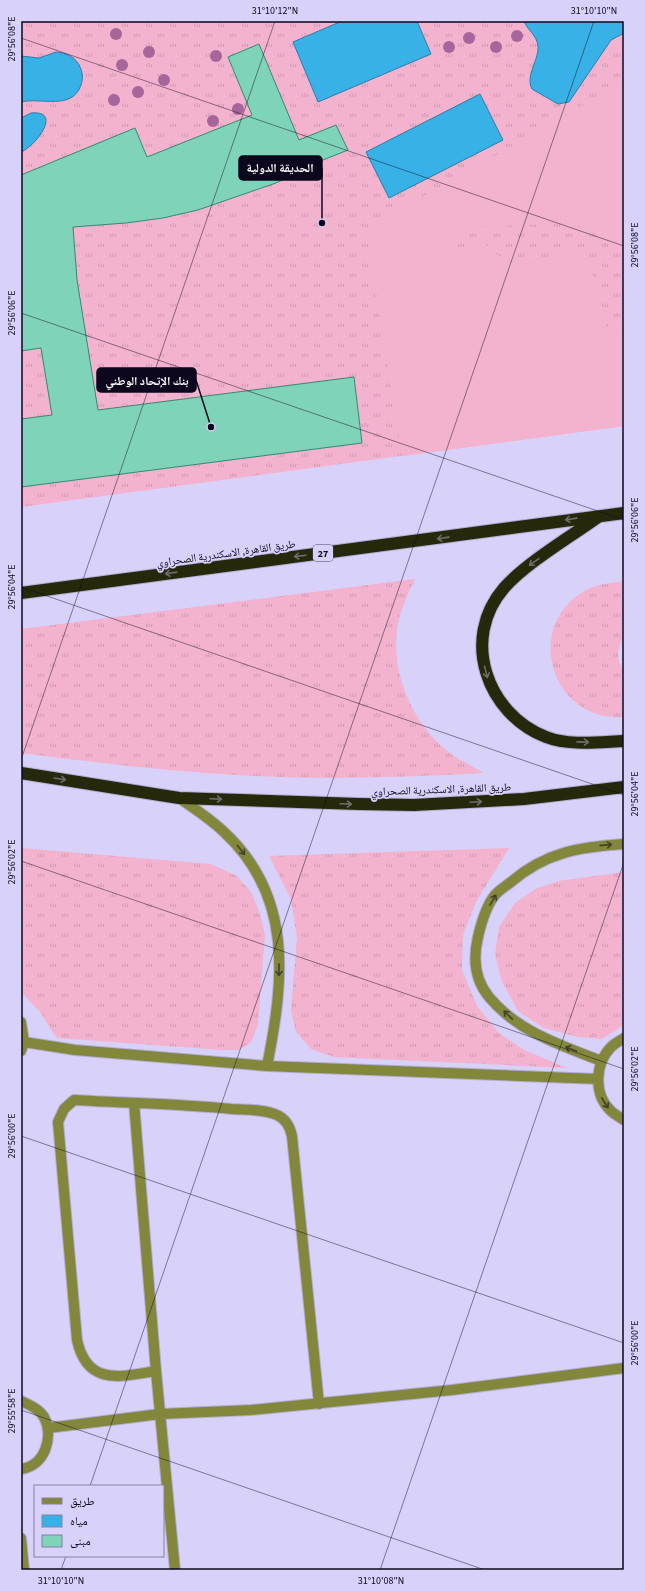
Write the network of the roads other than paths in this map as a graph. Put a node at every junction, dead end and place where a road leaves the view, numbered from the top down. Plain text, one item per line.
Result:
1 (624, 513) edge
2 (600, 515) junction
3 (21, 594) edge
4 (624, 741) edge
5 (21, 773) edge
6 (624, 788) edge
7 (179, 798) junction
8 (624, 844) edge
9 (21, 1022) edge
10 (624, 1038) edge
11 (22, 1047) edge
12 (601, 1061) junction
13 (267, 1066) junction
14 (598, 1079) junction
15 (134, 1103) junction
16 (624, 1120) edge
17 (624, 1368) edge
18 (156, 1372) junction
19 (21, 1401) edge
20 (319, 1404) junction
21 (160, 1414) junction
22 (48, 1428) junction
23 (21, 1470) edge
24 (21, 1538) edge
25 (24, 1570) edge
26 (175, 1570) edge

1 - 2 highway, طريق القاهرة, الاسكندرية الصحراوي / 27
2 -> 3 highway, طريق القاهرة, الاسكندرية الصحراوي / 27
2 -> 4 highway
5 -> 7 highway, طريق القاهرة, الاسكندرية الصحراوي
7 -> 6 highway, طريق القاهرة, الاسكندرية الصحراوي
7 -> 13 lane
12 -> 8 lane
9 - 11 lane
10 - 12 lane
11 - 13 lane
12 - 14 lane
13 - 14 lane
14 -> 16 lane
15 - 18 lane
15 - 18 lane
15 - 20 lane
17 - 20 lane
18 - 21 lane
19 - 22 lane
20 - 21 lane
21 - 22 lane
21 - 26 lane
22 - 23 lane
24 - 25 lane

